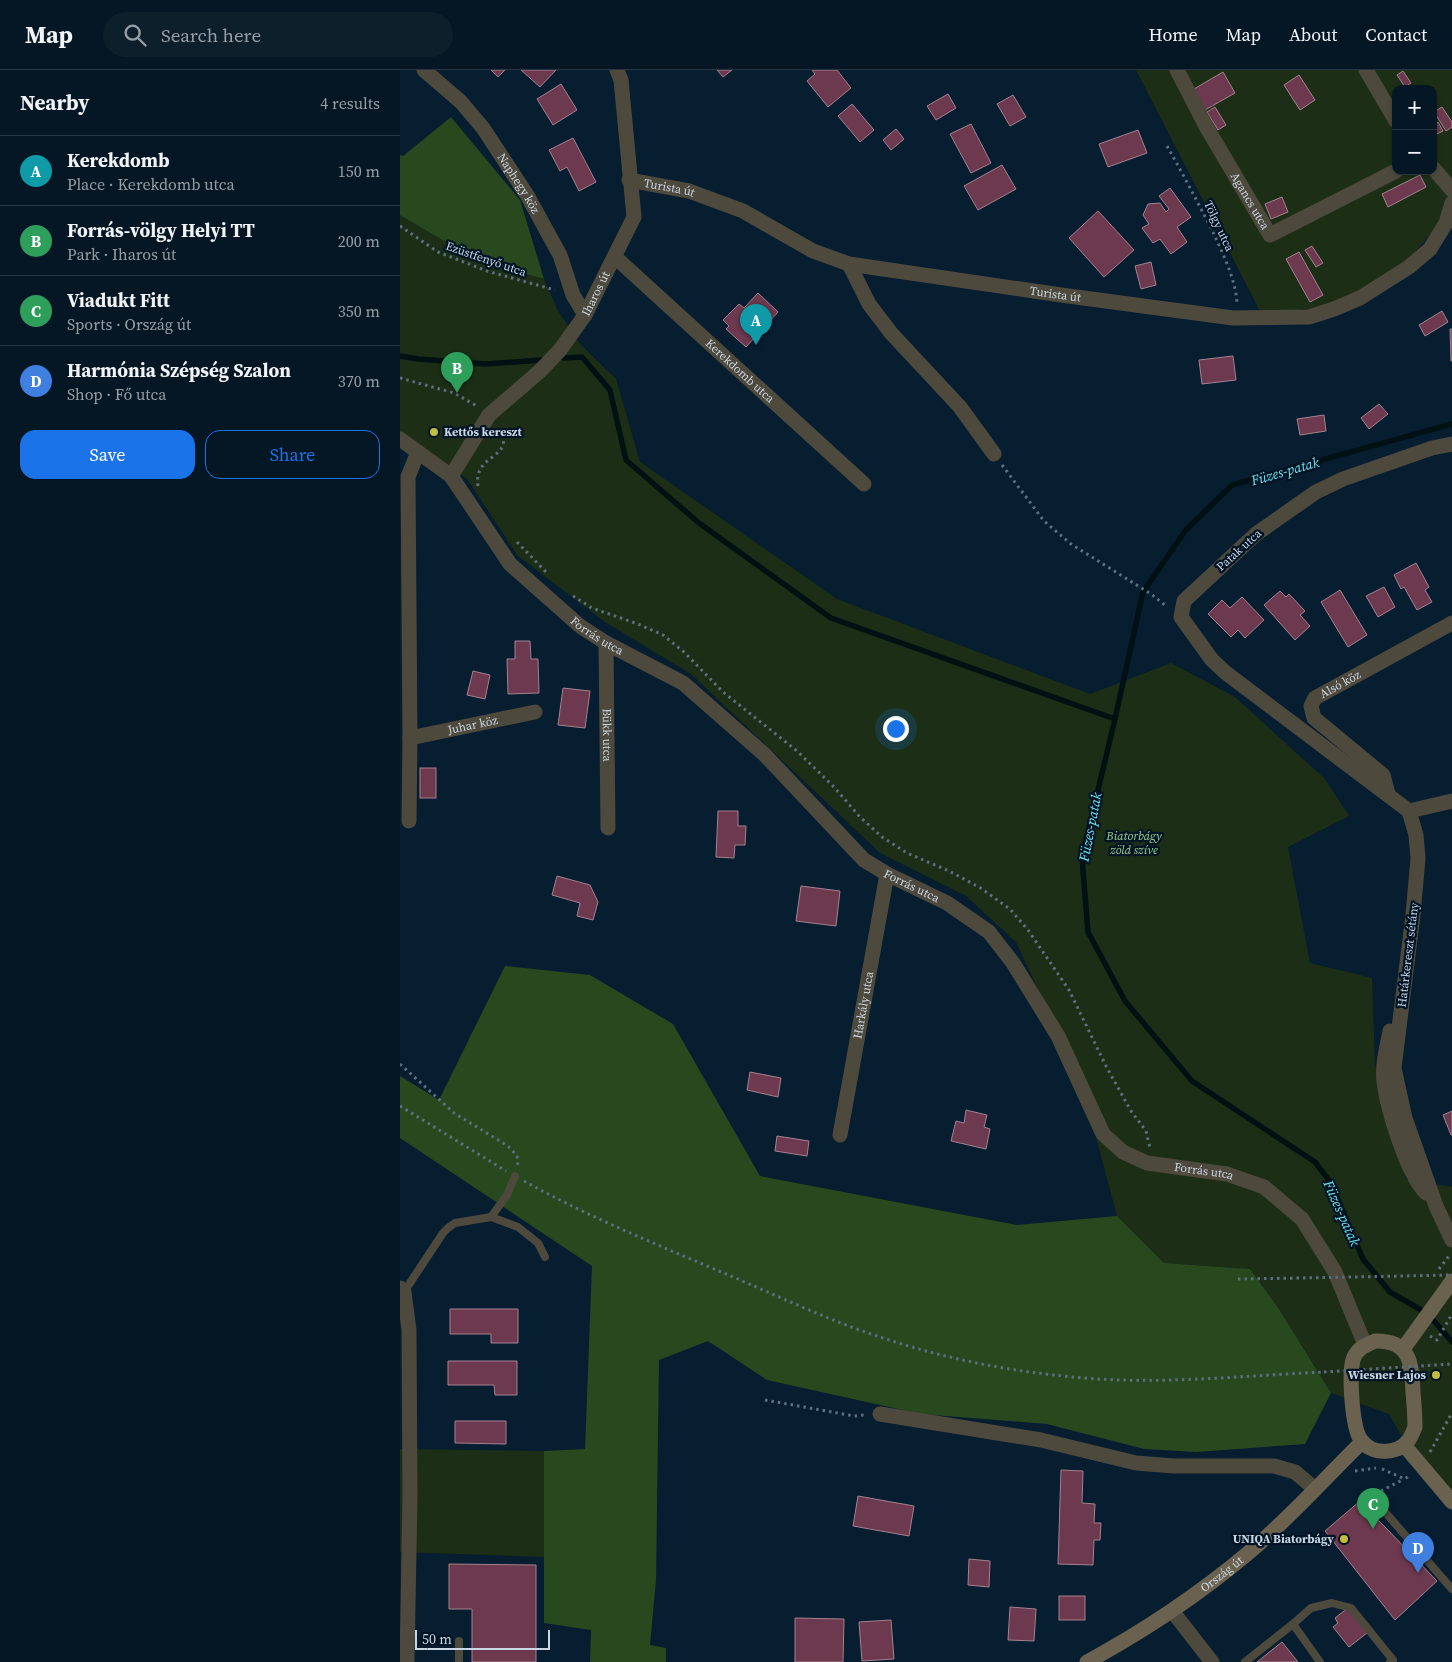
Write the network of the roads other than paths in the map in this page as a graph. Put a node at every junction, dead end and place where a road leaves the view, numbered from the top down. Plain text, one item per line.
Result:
1 (424, 70) edge
2 (617, 70) edge
3 (1177, 70) edge
4 (1366, 70) edge
5 (1392, 114) edge
6 (1392, 173) edge
7 (1437, 173) edge
8 (629, 180) junction
9 (1452, 190) edge
10 (1452, 204) edge
11 (614, 257) junction
12 (849, 264) junction
13 (585, 315) junction
14 (400, 438) edge
15 (1452, 444) edge
16 (418, 452) junction
17 (994, 454) road end
18 (451, 476) junction
19 (864, 484) dead end
20 (1452, 623) edge
21 (606, 643) junction
22 (535, 712) dead end
23 (410, 738) junction
24 (1388, 794) junction
25 (1452, 801) edge
26 (1409, 811) junction
27 (409, 821) dead end
28 (608, 828) dead end
29 (886, 874) junction
30 (840, 1135) dead end
31 (515, 1176) road end
32 (491, 1217) junction
33 (1452, 1240) edge
34 (545, 1257) dead end
35 (1452, 1281) edge
36 (402, 1292) edge
37 (1365, 1345) junction
38 (1403, 1349) junction
39 (880, 1414) road end
40 (1362, 1442) junction
41 (1404, 1445) junction
42 (1314, 1488) junction
43 (405, 1495) edge
44 (1371, 1496) road end
45 (1452, 1502) edge
46 (1452, 1589) edge
47 (404, 1602) edge
48 (1173, 1612) junction
49 (1293, 1624) junction
50 (459, 1641) dead end
51 (1393, 1661) edge
52 (407, 1662) edge
53 (459, 1662) edge
54 (1087, 1662) edge
55 (1212, 1662) edge
56 (1245, 1662) edge
57 (1320, 1662) edge

1 - 13 street, Naphegy köz
2 - 8 street, Iharos út
3 - 6 street, Agancs utca
4 - 5 street
7 - 9 street
8 - 11 street, Iharos út
8 - 12 street, Turista út
10 - 12 street, Turista út
11 - 13 street, Iharos út
11 - 19 street, Kerekdomb utca
12 - 17 street
13 - 18 street, Iharos út
14 - 16 street, Forrás utca
15 - 24 street, Patak utca
16 - 18 street, Forrás utca
16 - 23 street
18 - 21 street, Forrás utca
20 - 24 street, Alsó köz
21 - 28 street, Bükk utca
21 - 29 street, Forrás utca
22 - 23 street, Juhar köz
23 - 27 street
24 - 26 street
25 - 26 street
26 - 33 street, Határkereszt sétány
29 - 30 street, Harkály utca
29 - 37 street, Forrás utca
31 - 32 lane
32 - 34 lane
32 - 36 lane
35 - 38 main road
36 - 43 street
37 - 38 main road
37 - 40 main road
38 - 41 main road
39 - 42 street
40 - 41 main road
40 - 42 main road, Ország út
41 - 45 main road
42 - 48 main road, Ország út
43 - 47 street
44 - 46 lane
47 - 52 street
48 - 54 main road, Ország út
48 - 55 street
49 - 51 lane
49 - 56 lane
49 - 57 lane
50 - 53 lane

